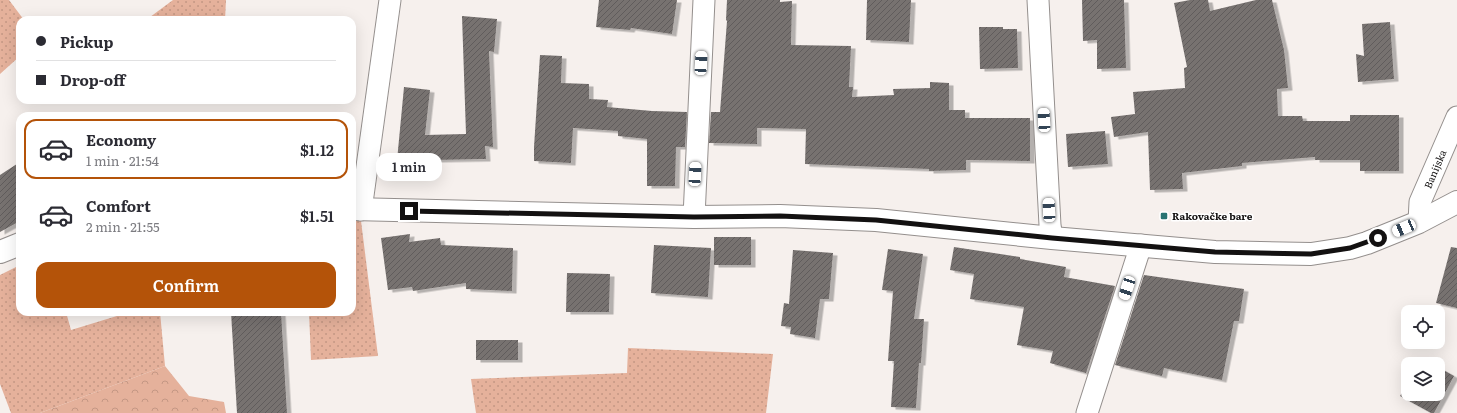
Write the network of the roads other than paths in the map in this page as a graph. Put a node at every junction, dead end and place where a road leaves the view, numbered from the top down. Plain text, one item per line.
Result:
1 (390, 0) edge
2 (704, 0) edge
3 (1038, 0) edge
4 (1457, 117) edge
5 (1457, 202) edge
6 (356, 210) edge
7 (694, 217) junction
8 (1419, 222) junction
9 (1052, 238) junction
10 (16, 246) edge
11 (1141, 246) junction
12 (0, 252) edge
13 (1087, 413) edge

1 - 6 street
2 - 7 street
3 - 9 street
4 - 8 street, Banijska
5 - 8 street
6 - 7 street
7 - 9 street
8 - 11 street
9 - 11 street
10 - 12 street
11 - 13 street

